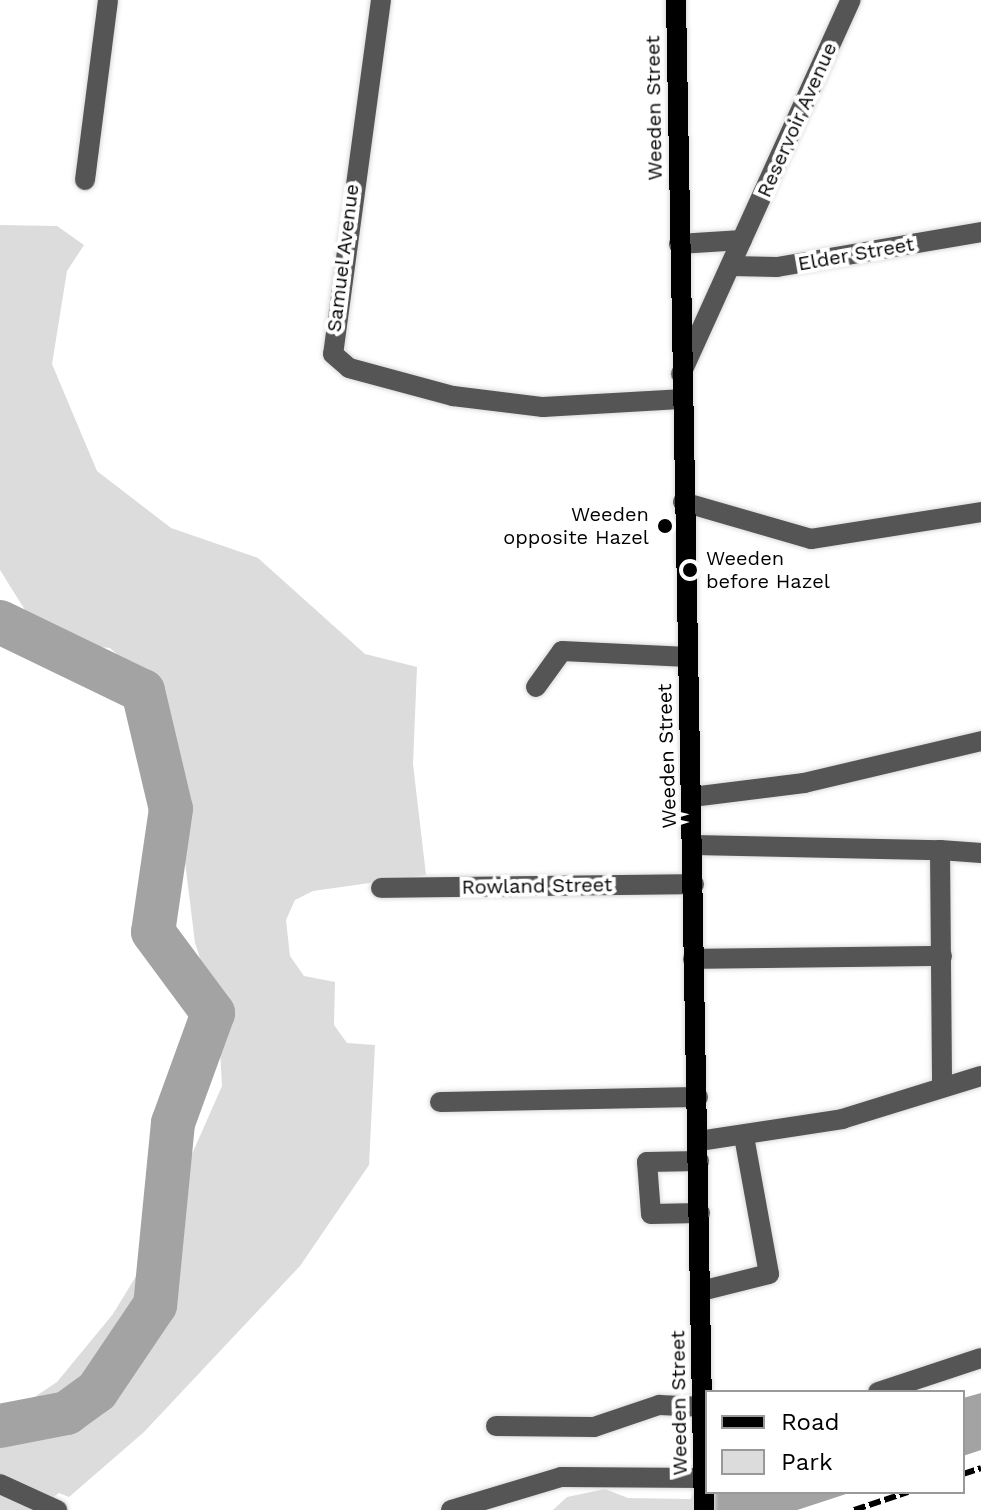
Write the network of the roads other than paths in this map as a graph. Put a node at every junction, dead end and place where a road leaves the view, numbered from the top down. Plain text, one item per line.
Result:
1 (108, 0) edge
2 (381, 0) edge
3 (676, 0) edge
4 (851, 0) edge
5 (85, 180) dead end
6 (981, 232) edge
7 (742, 240) junction
8 (679, 244) junction
9 (731, 266) junction
10 (680, 378) junction
11 (680, 399) junction
12 (683, 502) junction
13 (981, 512) edge
14 (688, 657) junction
15 (536, 687) dead end
16 (981, 741) edge
17 (692, 797) junction
18 (694, 845) junction
19 (940, 850) junction
20 (981, 853) edge
21 (694, 884) junction
22 (381, 888) dead end
23 (942, 956) junction
24 (693, 959) junction
25 (981, 1076) edge
26 (942, 1083) junction
27 (698, 1097) junction
28 (440, 1102) dead end
29 (744, 1136) junction
30 (699, 1151) junction
31 (700, 1213) junction
32 (701, 1291) junction
33 (981, 1358) edge
34 (884, 1390) edge
35 (704, 1407) junction
36 (496, 1426) dead end
37 (705, 1428) edge
38 (705, 1466) edge
39 (704, 1483) junction
40 (0, 1484) edge
41 (57, 1510) edge
42 (451, 1510) edge
43 (704, 1510) edge

1 - 5 street
2 - 11 street, Samuel Avenue
3 - 8 main road, Weeden Street
4 - 7 street, Reservoir Avenue
6 - 9 street, Elder Street
7 - 8 street
7 - 9 street, Reservoir Avenue
8 - 10 main road, Weeden Street
9 - 10 street, Reservoir Avenue
10 - 11 main road, Weeden Street
11 - 12 main road, Weeden Street
12 - 13 street
12 - 14 main road, Weeden Street
14 - 15 street
14 - 17 main road, Weeden Street
16 - 17 street
17 - 18 main road, Weeden Street
18 - 19 street
18 - 21 main road, Weeden Street
19 - 20 street
19 - 23 street
21 - 22 street, Rowland Street
21 - 24 main road, Weeden Street
23 - 24 street
23 - 26 street
24 - 27 main road, Weeden Street
25 - 26 street
26 - 29 street
27 - 28 street
27 - 30 main road, Weeden Street
29 - 30 street
29 - 32 street
30 - 31 main road, Weeden Street
30 - 31 street
31 - 32 main road, Weeden Street
32 - 35 main road, Weeden Street
33 - 34 street
35 - 36 street
35 - 37 main road, Weeden Street
38 - 39 main road, Weeden Street
39 - 42 street
39 - 43 main road, Weeden Street
40 - 41 street

